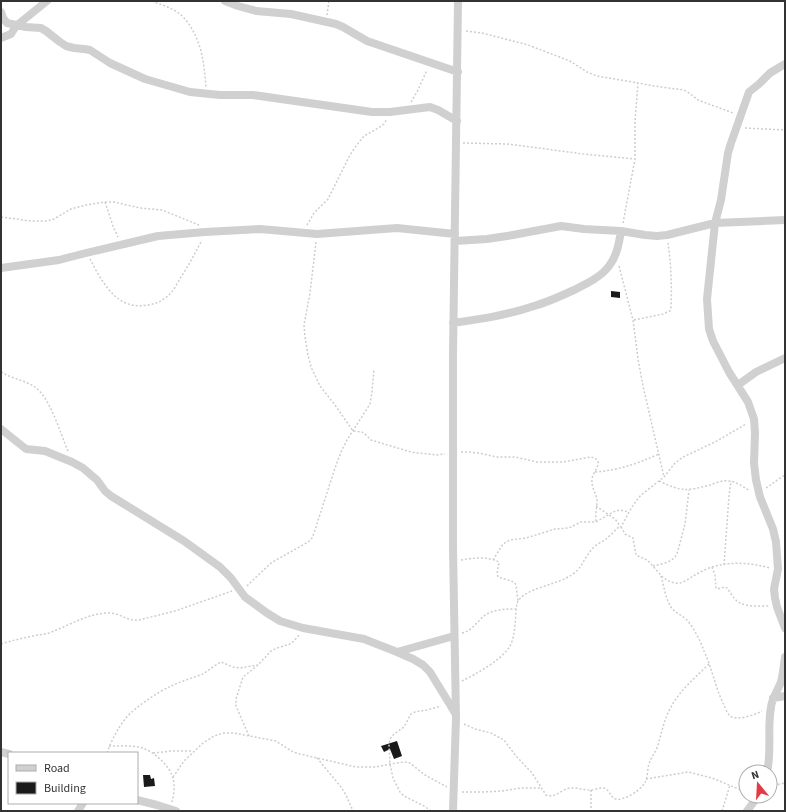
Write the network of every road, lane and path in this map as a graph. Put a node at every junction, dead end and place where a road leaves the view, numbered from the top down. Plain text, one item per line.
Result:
1 (46, 1) edge
2 (152, 1) edge
3 (225, 1) edge
4 (330, 1) edge
5 (458, 1) edge
6 (1, 12) edge
7 (326, 22) junction
8 (16, 26) junction
9 (458, 30) junction
10 (1, 38) edge
11 (430, 63) junction
12 (785, 64) edge
13 (458, 72) junction
14 (638, 83) junction
15 (206, 94) junction
16 (408, 109) junction
17 (390, 112) junction
18 (741, 116) junction
19 (457, 121) junction
20 (737, 127) junction
21 (785, 130) edge
22 (457, 143) junction
23 (635, 159) junction
24 (105, 202) junction
25 (1, 217) edge
26 (785, 220) edge
27 (715, 223) junction
28 (199, 225) dead end
29 (621, 231) junction
30 (205, 232) junction
31 (303, 232) junction
32 (317, 234) junction
33 (667, 235) junction
34 (455, 238) junction
35 (119, 240) dead end
36 (86, 253) junction
37 (616, 254) junction
38 (1, 268) edge
39 (633, 320) junction
40 (453, 324) junction
41 (785, 358) edge
42 (374, 369) dead end
43 (1, 372) edge
44 (738, 385) junction
45 (754, 420) junction
46 (1, 429) edge
47 (353, 431) junction
48 (454, 453) junction
49 (659, 454) junction
50 (72, 462) junction
51 (595, 472) junction
52 (785, 475) edge
53 (664, 477) junction
54 (659, 481) junction
55 (731, 481) junction
56 (689, 490) junction
57 (760, 495) junction
58 (596, 506) junction
59 (629, 512) junction
60 (609, 515) junction
61 (596, 522) junction
62 (620, 527) junction
63 (453, 560) junction
64 (493, 560) junction
65 (724, 565) junction
66 (653, 566) junction
67 (712, 567) junction
68 (778, 569) junction
69 (661, 576) junction
70 (239, 589) junction
71 (518, 601) junction
72 (777, 607) junction
73 (516, 609) junction
74 (303, 628) junction
75 (785, 628) edge
76 (454, 635) junction
77 (1, 644) edge
78 (397, 652) junction
79 (785, 657) edge
80 (709, 664) junction
81 (258, 665) junction
82 (455, 685) junction
83 (785, 696) edge
84 (773, 698) junction
85 (449, 703) junction
86 (771, 707) junction
87 (455, 716) junction
88 (249, 736) junction
89 (109, 746) junction
90 (194, 751) junction
91 (106, 752) edge
92 (153, 753) junction
93 (317, 758) junction
94 (390, 764) junction
95 (769, 764) edge
96 (173, 777) junction
97 (646, 779) junction
98 (730, 785) junction
99 (541, 788) junction
100 (738, 788) edge
101 (591, 790) junction
102 (453, 791) junction
103 (138, 800) edge
104 (173, 810) edge
105 (353, 811) edge
106 (431, 811) edge
107 (453, 811) edge
108 (591, 811) edge
109 (722, 811) edge

1 - 8 street
2 - 15 path
3 - 7 street
4 - 7 path
5 - 9 street
6 - 8 street
7 - 11 street
8 - 10 street
8 - 15 street
9 - 13 street
9 - 14 path
11 - 13 street
11 - 16 path
12 - 18 street
13 - 19 street
14 - 18 path
14 - 23 path
15 - 17 street
16 - 17 street
16 - 19 street
17 - 31 path
18 - 20 street
19 - 22 street
20 - 21 path
20 - 27 street
22 - 23 path
22 - 34 street
23 - 29 path
24 - 25 path
24 - 28 path
24 - 35 path
26 - 27 street
27 - 33 street
27 - 44 street
29 - 33 street
29 - 34 street
29 - 37 street
30 - 31 street
30 - 36 street
30 - 36 path
31 - 32 street
32 - 34 street
32 - 47 path
33 - 39 path
34 - 40 street
36 - 38 street
37 - 39 path
37 - 40 street
39 - 49 path
40 - 48 street
41 - 44 street
42 - 47 path
43 - 50 path
44 - 45 street
45 - 53 path
45 - 57 street
46 - 50 street
47 - 48 path
47 - 70 path
48 - 51 path
48 - 63 street
49 - 51 path
49 - 53 path
50 - 70 street
51 - 58 path
52 - 57 path
53 - 54 path
54 - 56 path
54 - 59 path
55 - 56 path
55 - 57 path
55 - 65 path
56 - 66 path
57 - 68 street
58 - 60 path
58 - 61 path
59 - 60 path
59 - 62 path
60 - 61 path
60 - 62 path
61 - 64 path
62 - 66 path
62 - 71 path
63 - 64 path
63 - 76 street
64 - 71 path
65 - 67 path
65 - 68 path
66 - 69 path
67 - 69 path
67 - 72 path
68 - 72 street
69 - 80 path
70 - 74 street
70 - 77 path
71 - 73 path
72 - 75 street
73 - 76 path
73 - 82 path
74 - 78 street
74 - 81 path
76 - 78 street
76 - 82 street
78 - 85 street
79 - 84 street
80 - 86 path
80 - 97 path
81 - 88 path
81 - 89 path
82 - 87 street
83 - 84 street
84 - 86 street
85 - 87 street
85 - 94 path
86 - 95 street
87 - 99 path
87 - 102 street
88 - 90 path
88 - 93 path
89 - 91 path
89 - 92 path
90 - 92 path
90 - 96 path
92 - 96 path
93 - 94 path
93 - 105 path
94 - 102 path
94 - 106 path
96 - 104 path
97 - 98 path
97 - 101 path
98 - 100 path
98 - 109 path
99 - 101 path
99 - 102 path
101 - 108 path
102 - 107 street
103 - 104 street

